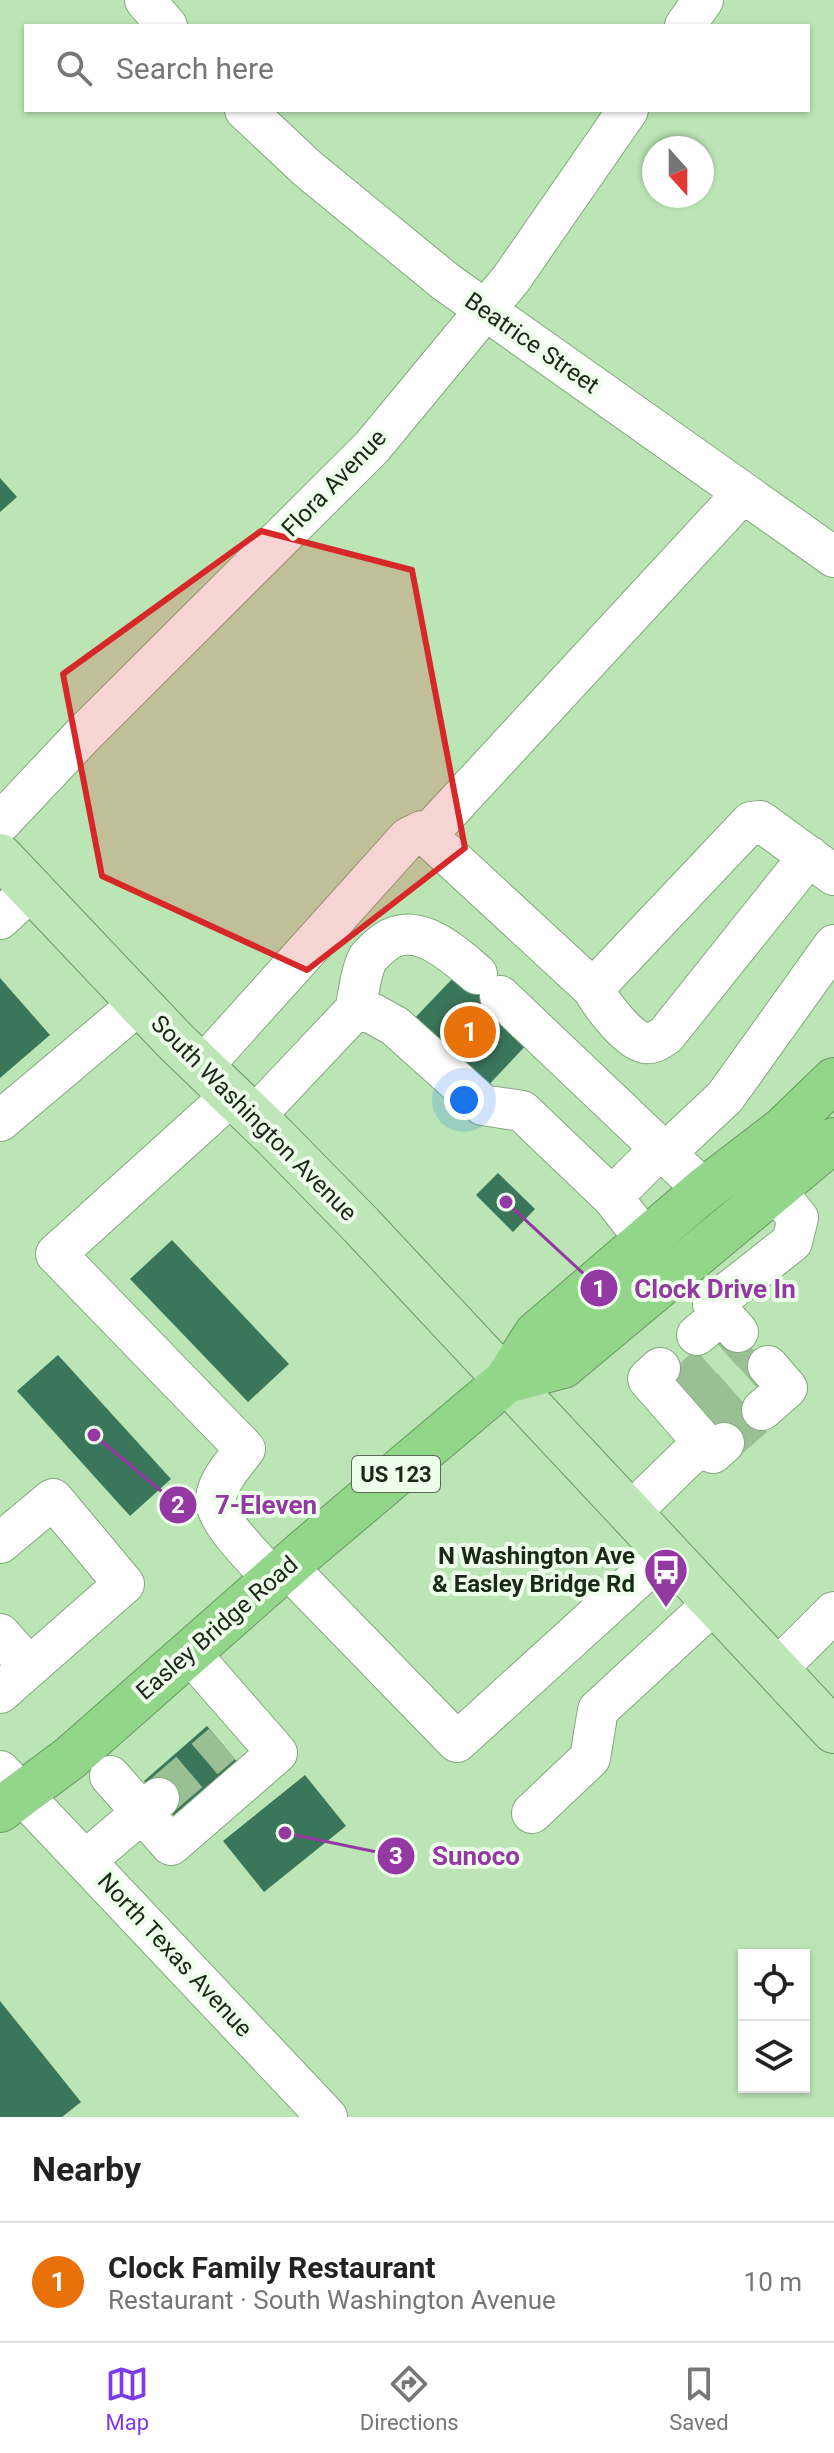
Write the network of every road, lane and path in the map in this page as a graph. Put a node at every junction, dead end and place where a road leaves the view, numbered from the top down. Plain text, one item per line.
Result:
1 (145, 0) edge
2 (703, 0) edge
3 (165, 24) edge
4 (686, 24) edge
5 (247, 112) edge
6 (627, 112) edge
7 (486, 311) junction
8 (743, 493) junction
9 (834, 557) edge
10 (0, 823) edge
11 (426, 836) junction
12 (0, 856) edge
13 (822, 866) edge
14 (32, 889) junction
15 (0, 919) edge
16 (834, 945) edge
17 (593, 989) junction
18 (139, 1004) junction
19 (355, 1010) junction
20 (834, 1080) edge
21 (229, 1093) junction
22 (0, 1121) edge
23 (834, 1140) edge
24 (667, 1147) junction
25 (704, 1190) junction
26 (775, 1190) junction
27 (612, 1197) junction
28 (645, 1239) junction
29 (681, 1270) junction
30 (768, 1366) dead end
31 (506, 1381) junction
32 (762, 1410) tunnel mouth
33 (689, 1412) tunnel mouth
34 (629, 1514) junction
35 (0, 1543) edge
36 (665, 1553) junction
37 (280, 1573) junction
38 (714, 1603) junction
39 (834, 1612) edge
40 (0, 1634) edge
41 (189, 1652) junction
42 (29, 1667) junction
43 (777, 1669) junction
44 (0, 1693) edge
45 (833, 1727) edge
46 (110, 1776) dead end
47 (7, 1791) edge
48 (151, 1806) junction
49 (532, 1813) dead end
50 (85, 1861) junction
51 (327, 2117) edge

1 - 3 street
2 - 4 street
5 - 7 street, Beatrice Street
6 - 7 street, Flora Avenue
7 - 8 street, Beatrice Street
7 - 10 street, Flora Avenue
8 - 9 street, Beatrice Street
8 - 11 street
11 - 17 street
11 - 21 street
12 - 14 main road, South Washington Avenue
13 - 17 street
13 - 17 street
14 - 15 street
14 - 18 main road, South Washington Avenue
16 - 24 street
18 - 21 main road, South Washington Avenue
18 - 22 street
19 - 21 street
19 - 24 street
19 - 27 street
20 - 25 highway, Easley Bridge Road / US 123
21 - 31 main road, South Washington Avenue
21 - 37 street
23 - 26 highway, Easley Bridge Road / US 123
24 - 25 street
24 - 27 street
25 - 28 highway, Easley Bridge Road / US 123
26 - 29 highway, Easley Bridge Road / US 123
26 - 29 street
27 - 28 street
28 - 31 highway, Easley Bridge Road / US 123
29 - 31 highway, Easley Bridge Road / US 123
30 - 32 street
31 - 34 main road, South Washington Avenue
31 - 37 highway, Easley Bridge Road / US 123
33 - 34 street
34 - 36 main road, South Washington Avenue
35 - 42 street
36 - 37 street
36 - 38 main road, South Washington Avenue
37 - 41 highway, Easley Bridge Road / US 123
38 - 43 main road, South Washington Avenue
38 - 49 street
39 - 43 street
40 - 42 street
41 - 47 highway, Easley Bridge Road / US 123
41 - 48 street
42 - 44 street
43 - 45 main road, South Washington Avenue
46 - 48 street
47 - 50 street, North Texas Avenue
48 - 50 street
50 - 51 street, North Texas Avenue

